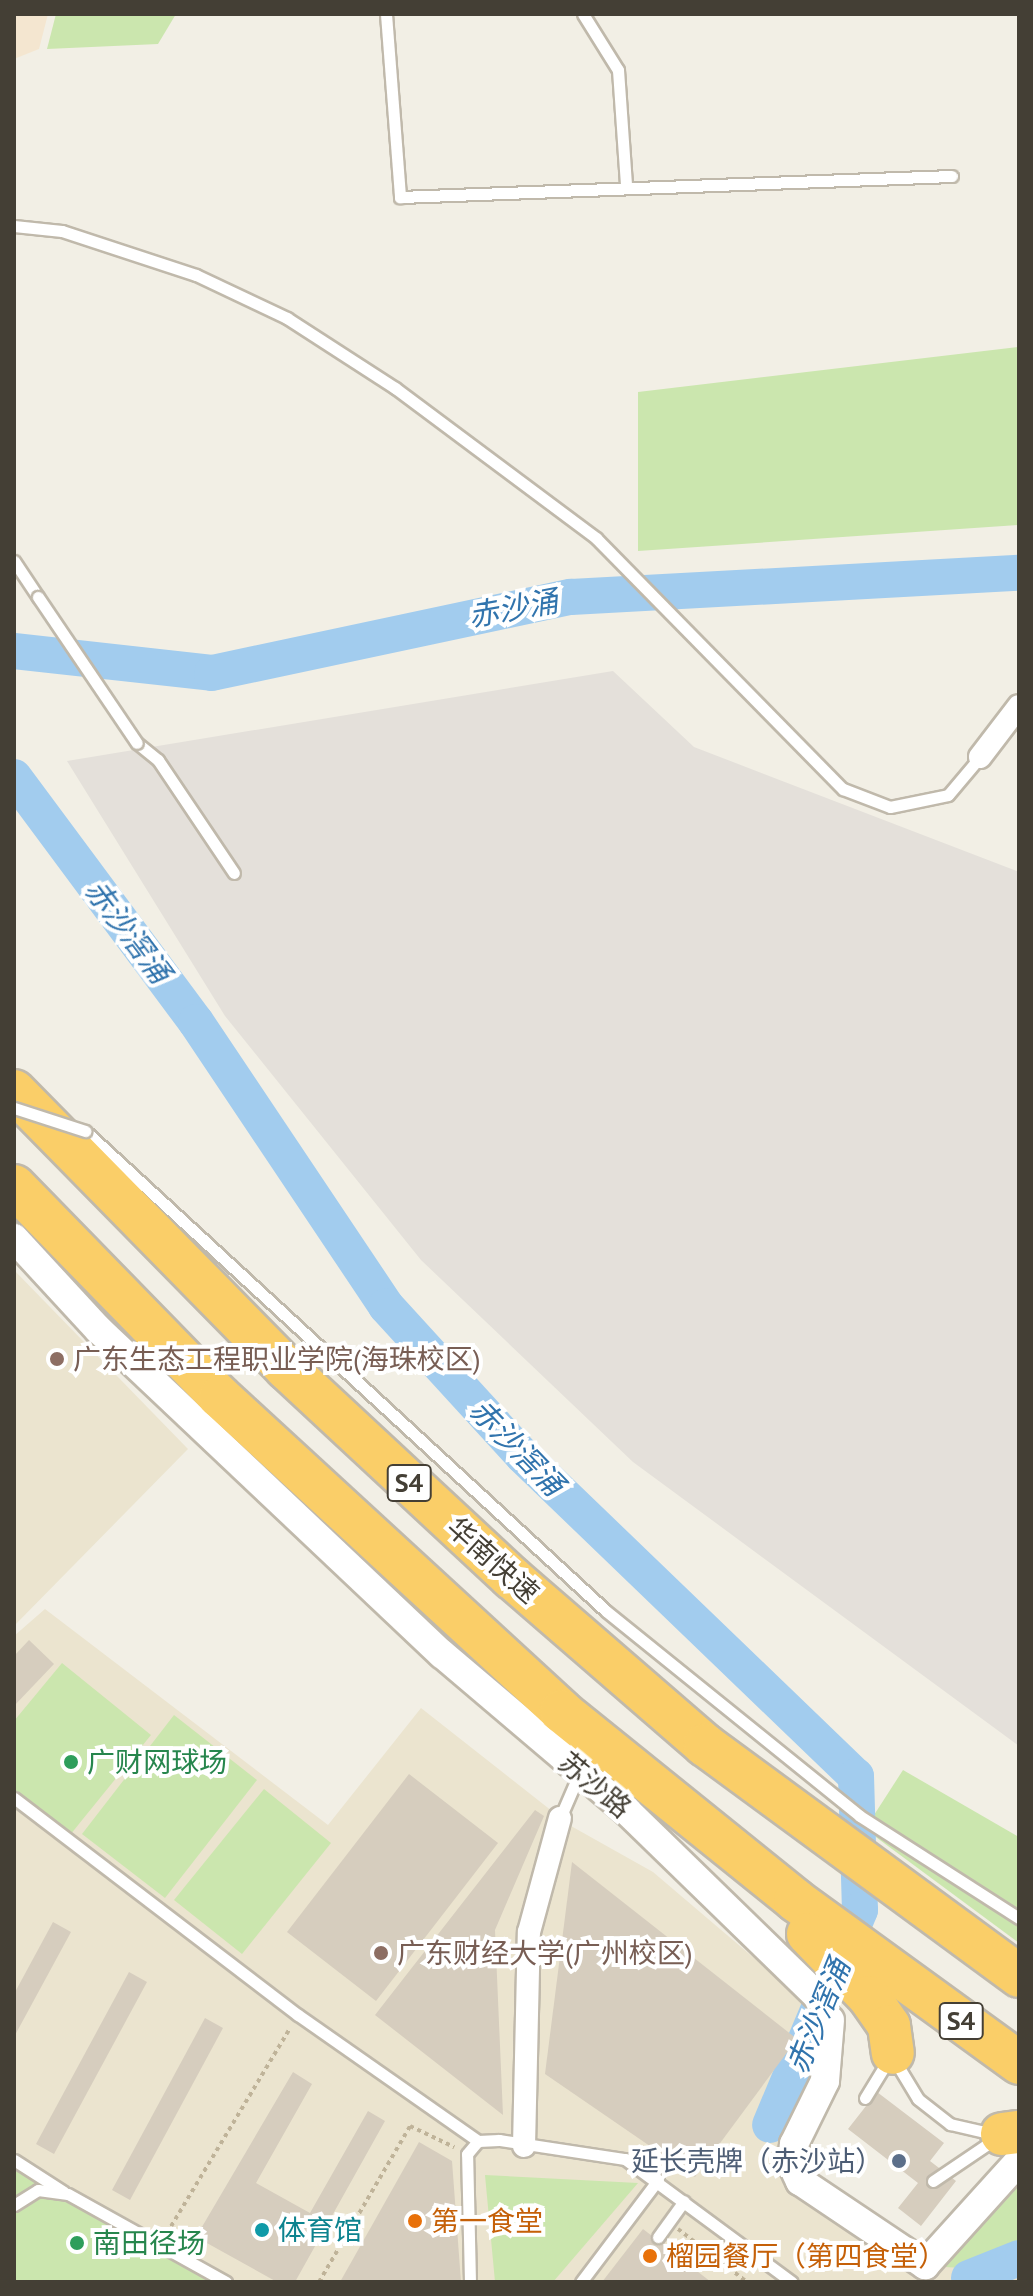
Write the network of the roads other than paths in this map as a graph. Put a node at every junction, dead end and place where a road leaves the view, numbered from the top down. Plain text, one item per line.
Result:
1 (386, 14) edge
2 (583, 14) edge
3 (952, 176) dead end
4 (626, 185) junction
5 (14, 226) edge
6 (14, 561) edge
7 (1019, 706) edge
8 (980, 757) joint
9 (234, 873) dead end
10 (14, 1059) edge
11 (14, 1091) edge
12 (14, 1107) edge
13 (14, 1186) edge
14 (130, 1211) junction
15 (14, 1238) edge
16 (579, 1774) junction
17 (14, 1798) edge
18 (560, 1818) joint
19 (846, 1830) junction
20 (792, 1908) junction
21 (1019, 1918) edge
22 (1019, 1976) edge
23 (891, 2040) junction
24 (1019, 2063) edge
25 (865, 2098) dead end
26 (478, 2141) junction
27 (1013, 2142) edge
28 (524, 2146) junction
29 (14, 2160) edge
30 (658, 2180) junction
31 (933, 2181) dead end
32 (68, 2194) junction
33 (684, 2201) junction
34 (14, 2205) edge
35 (658, 2237) dead end
36 (226, 2282) edge
37 (470, 2282) edge
38 (581, 2282) edge
39 (792, 2282) edge

1 - 4 lane
2 - 4 lane
3 - 4 lane
5 - 8 lane
6 - 9 lane, bridge
7 - 8 street
10 - 14 highway
11 - 14 highway, 华南快速 / S4
12 - 19 lane, bridge
13 - 20 highway, S4
14 - 19 highway, 华南快速 / S4
15 - 16 street, 苏沙路
16 - 18 lane
16 - 27 street, 苏沙路
17 - 26 lane
18 - 28 street
19 - 21 lane
19 - 22 highway, 华南快速 / S4
20 - 23 highway
20 - 24 highway, S4
23 - 25 lane
23 - 27 lane
26 - 28 lane
26 - 37 lane
27 - 31 lane
28 - 30 lane
29 - 32 lane
30 - 33 lane
30 - 38 lane
32 - 34 lane
32 - 36 lane
33 - 35 lane
33 - 39 lane

